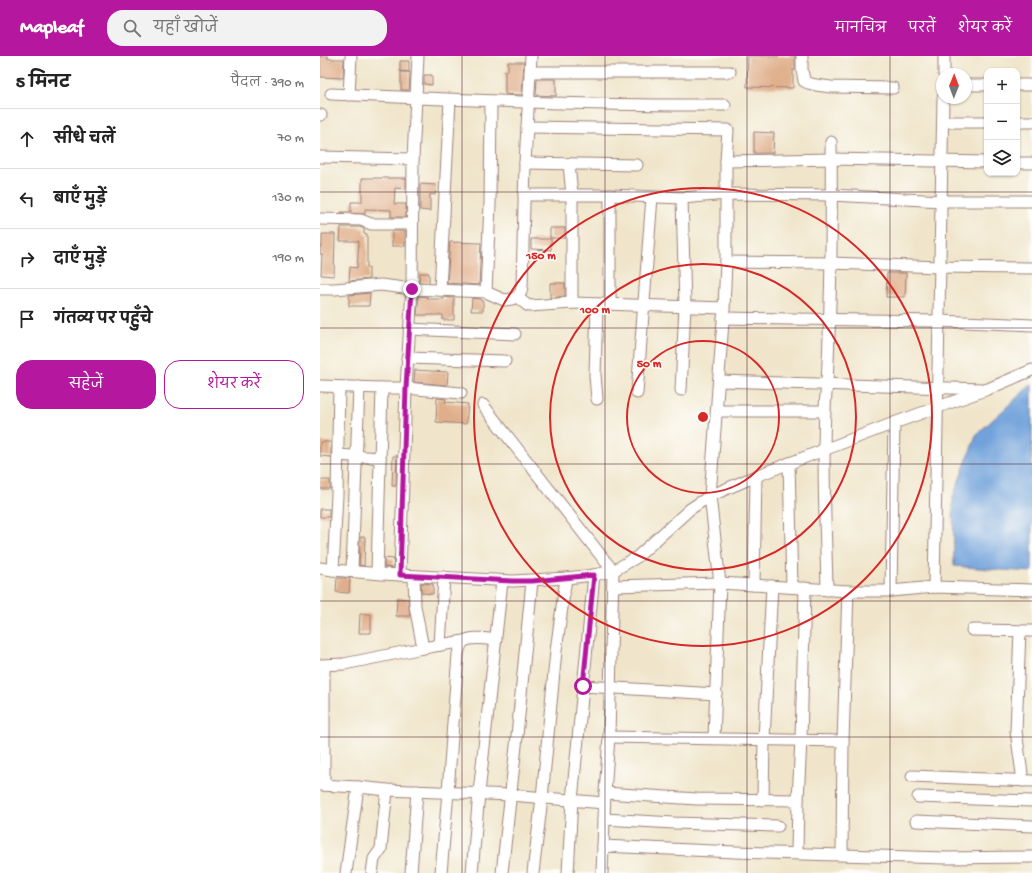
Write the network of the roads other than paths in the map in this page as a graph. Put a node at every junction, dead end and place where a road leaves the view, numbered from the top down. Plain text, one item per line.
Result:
1 (351, 56) edge
2 (418, 56) edge
3 (531, 56) edge
4 (802, 56) edge
5 (944, 56) edge
6 (944, 68) edge
7 (530, 72) junction
8 (730, 72) dead end
9 (972, 85) edge
10 (984, 85) edge
11 (1020, 85) edge
12 (1032, 85) edge
13 (893, 88) dead end
14 (331, 94) dead end
15 (349, 95) junction
16 (416, 98) junction
17 (450, 100) junction
18 (491, 101) junction
19 (529, 101) junction
20 (943, 104) edge
21 (725, 105) dead end
22 (943, 122) junction
23 (984, 122) edge
24 (1020, 122) edge
25 (1032, 122) edge
26 (527, 127) junction
27 (831, 142) dead end
28 (320, 157) edge
29 (414, 159) junction
30 (831, 159) junction
31 (942, 160) junction
32 (726, 161) junction
33 (525, 162) junction
34 (984, 162) edge
35 (1020, 163) edge
36 (1032, 163) edge
37 (569, 164) junction
38 (637, 165) dead end
39 (726, 194) junction
40 (524, 195) junction
41 (572, 195) junction
42 (610, 195) junction
43 (832, 195) junction
44 (652, 197) junction
45 (682, 198) junction
46 (1032, 200) edge
47 (942, 201) junction
48 (320, 220) edge
49 (412, 224) junction
50 (726, 262) junction
51 (831, 263) junction
52 (940, 267) junction
53 (1032, 268) edge
54 (320, 289) edge
55 (412, 289) junction
56 (440, 290) junction
57 (486, 292) junction
58 (518, 297) junction
59 (572, 303) junction
60 (597, 304) junction
61 (610, 304) junction
62 (644, 305) junction
63 (685, 306) junction
64 (724, 313) junction
65 (829, 320) junction
66 (939, 321) junction
67 (1032, 325) edge
68 (409, 329) junction
69 (515, 334) dead end
70 (407, 358) junction
71 (505, 361) dead end
72 (1032, 370) edge
73 (719, 380) junction
74 (826, 384) junction
75 (320, 386) edge
76 (339, 387) junction
77 (359, 388) junction
78 (382, 388) junction
79 (406, 388) junction
80 (938, 388) junction
81 (988, 389) junction
82 (681, 390) dead end
83 (460, 393) dead end
84 (637, 393) dead end
85 (597, 399) dead end
86 (483, 405) dead end
87 (938, 407) junction
88 (716, 411) junction
89 (825, 411) junction
90 (894, 423) junction
91 (824, 450) junction
92 (338, 455) junction
93 (356, 456) junction
94 (380, 458) junction
95 (789, 464) junction
96 (756, 476) junction
97 (710, 496) junction
98 (320, 568) edge
99 (333, 570) junction
100 (352, 571) junction
101 (613, 571) junction
102 (377, 573) junction
103 (400, 575) junction
104 (594, 575) junction
105 (414, 576) junction
106 (444, 577) junction
107 (566, 578) junction
108 (502, 581) junction
109 (532, 581) junction
110 (720, 583) junction
111 (754, 585) junction
112 (613, 586) junction
113 (772, 586) junction
114 (792, 587) junction
115 (934, 587) junction
116 (805, 588) junction
117 (827, 590) junction
118 (1032, 590) edge
119 (848, 591) junction
120 (891, 591) junction
121 (972, 630) dead end
122 (1020, 631) junction
123 (1032, 631) edge
124 (496, 640) junction
125 (464, 641) junction
126 (440, 645) junction
127 (423, 648) junction
128 (322, 665) edge
129 (583, 686) junction
130 (610, 688) junction
131 (716, 694) junction
132 (322, 720) edge
133 (609, 737) junction
134 (714, 738) junction
135 (764, 739) junction
136 (801, 740) junction
137 (843, 741) junction
138 (912, 776) dead end
139 (1027, 781) edge
140 (322, 785) edge
141 (358, 787) junction
142 (387, 790) junction
143 (417, 791) junction
144 (448, 792) junction
145 (479, 793) junction
146 (511, 795) junction
147 (918, 797) dead end
148 (542, 798) junction
149 (605, 798) junction
150 (572, 800) junction
151 (763, 800) junction
152 (798, 800) junction
153 (1032, 801) edge
154 (604, 819) junction
155 (916, 821) dead end
156 (778, 826) dead end
157 (1032, 826) edge
158 (603, 846) junction
159 (797, 853) junction
160 (842, 854) junction
161 (1032, 857) edge
162 (346, 873) edge
163 (372, 873) edge
164 (411, 873) edge
165 (441, 873) edge
166 (472, 873) edge
167 (502, 873) edge
168 (533, 873) edge
169 (568, 873) edge
170 (602, 873) edge

1 - 15 street
2 - 16 street
3 - 7 street
4 - 13 street
5 - 6 street
7 - 8 street
7 - 19 street
9 - 10 street
11 - 12 street
14 - 15 street
15 - 16 street
16 - 17 street
16 - 29 street
17 - 18 street
17 - 56 street
18 - 19 street
18 - 57 street
19 - 21 street
19 - 26 street
20 - 22 street
22 - 23 street
22 - 31 street
24 - 25 street
26 - 32 street
26 - 33 street
27 - 30 street
28 - 29 street
29 - 49 street
30 - 31 street
30 - 32 street
30 - 43 street
31 - 34 street
31 - 47 street
32 - 39 street
33 - 37 street
33 - 40 street
35 - 36 street
37 - 38 street
37 - 41 street
39 - 43 street
39 - 45 street
39 - 50 street
40 - 41 street
40 - 58 street
41 - 42 street
41 - 59 street
42 - 44 street
42 - 61 street
43 - 47 street
43 - 51 street
44 - 45 street
44 - 62 street
45 - 63 street
46 - 47 street
47 - 52 street
48 - 49 street
49 - 55 street
50 - 51 street
50 - 64 street
51 - 52 street
51 - 65 street
52 - 53 street
52 - 66 street
54 - 55 street
55 - 56 street
55 - 68 street
56 - 57 street
57 - 58 street
58 - 59 street
59 - 60 street
60 - 61 street
60 - 85 street
61 - 62 street
62 - 63 street
62 - 84 street
63 - 64 street
63 - 82 street
64 - 65 street
64 - 73 street
65 - 66 street
65 - 74 street
66 - 67 street
66 - 80 street
68 - 69 street
68 - 70 street
70 - 71 street
70 - 79 street
72 - 81 street
73 - 74 street
73 - 88 street
74 - 80 street
74 - 89 street
75 - 76 street
76 - 77 street
76 - 92 street
77 - 78 street
77 - 93 street
78 - 79 street
78 - 94 street
79 - 83 street
79 - 103 street
80 - 81 street
80 - 87 street
81 - 87 street
86 - 101 street
87 - 90 street
87 - 115 street
88 - 89 street
88 - 97 street
89 - 91 street
90 - 91 street
90 - 120 street
91 - 95 street
91 - 117 street
92 - 93 street
92 - 99 street
93 - 94 street
93 - 100 street
94 - 102 street
95 - 96 street
95 - 114 street
96 - 97 street
96 - 111 street
97 - 101 street
97 - 110 street
98 - 99 street
99 - 100 street
100 - 102 street
101 - 104 street
101 - 112 street
102 - 103 street
103 - 105 street
104 - 107 street
104 - 129 street
105 - 106 street
105 - 127 street
106 - 108 street
106 - 126 street
107 - 109 street
107 - 148 street
108 - 109 street
108 - 124 street
109 - 146 street
110 - 111 street
110 - 112 street
110 - 131 street
111 - 113 street
112 - 130 street
113 - 114 street
113 - 135 street
114 - 116 street
115 - 118 street
115 - 120 street
116 - 117 street
116 - 136 street
117 - 119 street
119 - 120 street
119 - 137 street
121 - 122 street
122 - 123 street
122 - 139 street
124 - 125 street
124 - 145 street
125 - 126 street
125 - 144 street
126 - 127 street
127 - 128 street
128 - 132 street
129 - 130 street
129 - 150 street
130 - 131 street
130 - 133 street
131 - 134 street
132 - 140 street
133 - 134 street
133 - 149 street
134 - 135 street
135 - 136 street
135 - 151 street
136 - 137 street
136 - 152 street
137 - 160 street
138 - 139 street
140 - 141 street
141 - 142 street
141 - 162 street
142 - 143 street
142 - 163 street
143 - 144 street
143 - 164 street
144 - 145 street
144 - 165 street
145 - 146 street
145 - 166 street
146 - 148 street
146 - 167 street
147 - 153 street
148 - 150 street
148 - 168 street
149 - 150 street
149 - 151 street
149 - 154 street
150 - 169 street
151 - 152 street
152 - 159 street
154 - 156 street
154 - 158 street
155 - 157 street
158 - 159 street
158 - 170 street
159 - 160 street
160 - 161 street

